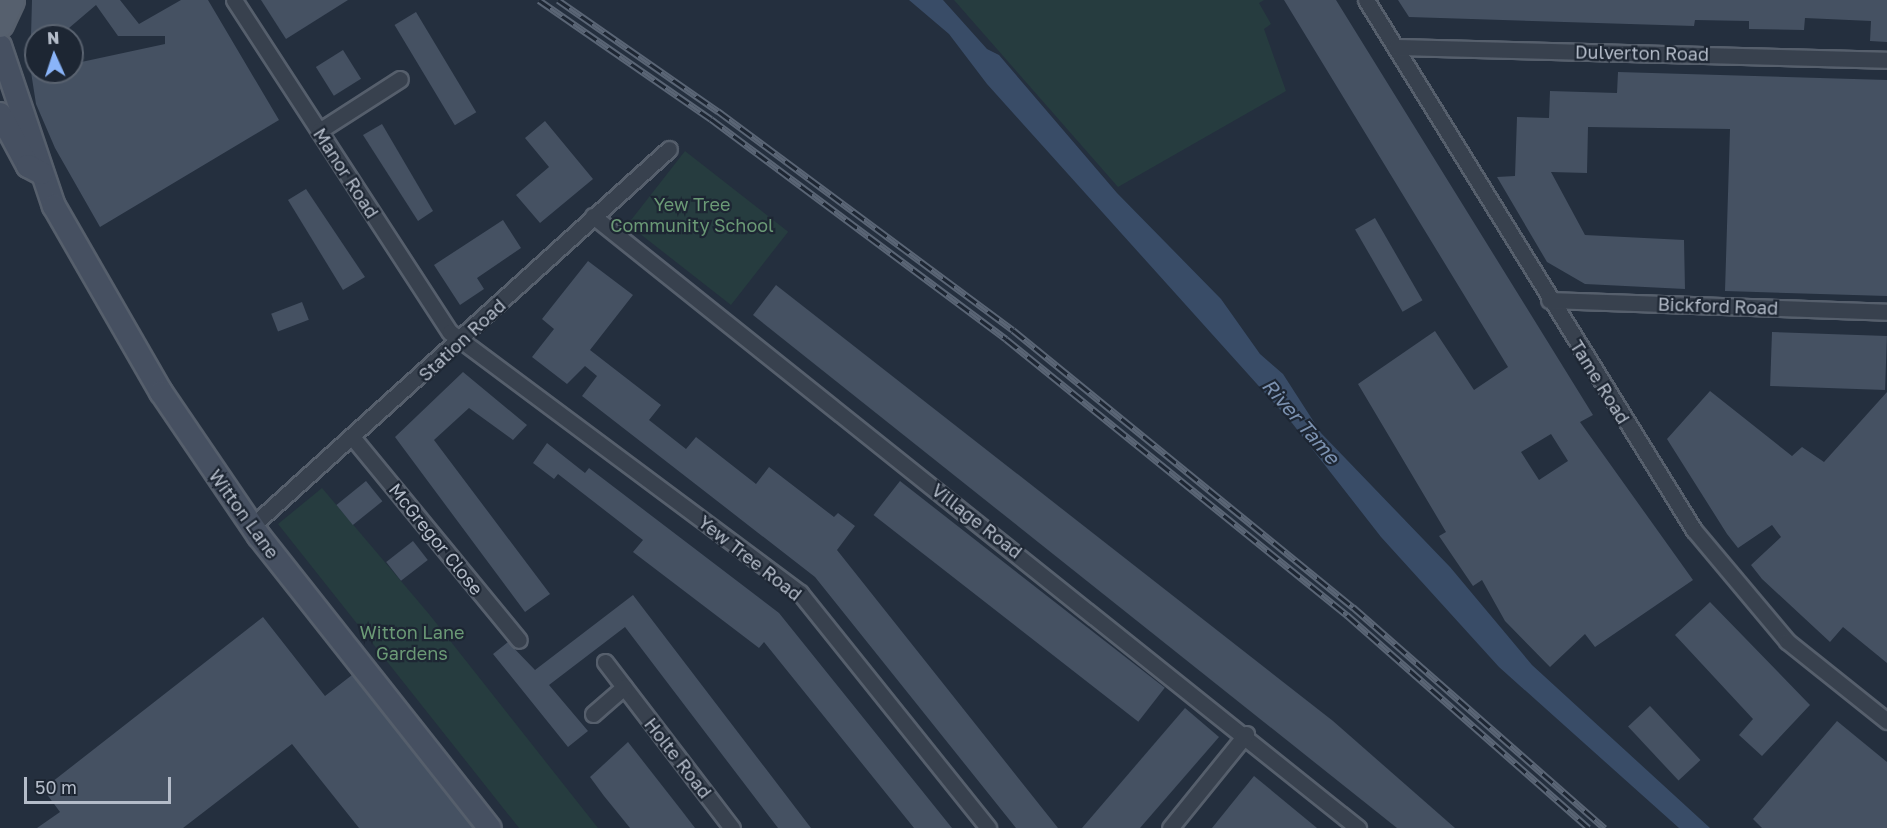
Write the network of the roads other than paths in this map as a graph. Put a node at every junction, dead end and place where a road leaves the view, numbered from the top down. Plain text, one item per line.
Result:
1 (10, 0) edge
2 (234, 0) edge
3 (1366, 0) edge
4 (0, 24) edge
5 (0, 34) edge
6 (0, 46) edge
7 (1396, 47) junction
8 (1887, 60) edge
9 (400, 79) dead end
10 (0, 114) edge
11 (319, 131) junction
12 (669, 149) dead end
13 (41, 172) junction
14 (593, 216) junction
15 (1548, 300) junction
16 (1887, 312) edge
17 (461, 342) junction
18 (353, 438) junction
19 (252, 526) junction
20 (519, 640) dead end
21 (605, 662) dead end
22 (624, 687) junction
23 (593, 714) dead end
24 (1887, 721) edge
25 (1246, 734) junction
26 (490, 828) edge
27 (732, 828) edge
28 (988, 828) edge
29 (1170, 828) edge
30 (1358, 828) edge

1 - 4 main road
2 - 11 street, Manor Road
3 - 7 street, Tame Road
4 - 5 main road
6 - 13 main road, Witton Lane
7 - 8 street, Dulverton Road
7 - 15 street, Tame Road
9 - 11 street
10 - 13 main road, Witton Lane
11 - 17 street, Manor Road
12 - 14 street, Station Road
13 - 19 main road, Witton Lane
14 - 17 street, Station Road
14 - 25 street, Village Road
15 - 16 street, Bickford Road
15 - 24 street, Tame Road
17 - 18 street, Station Road
17 - 28 street, Yew Tree Road
18 - 19 street, Station Road
18 - 20 street, McGregor Close
19 - 26 main road, Witton Lane
21 - 22 street, Holte Road
22 - 23 street
22 - 27 street, Holte Road
25 - 29 street
25 - 30 street, Village Road

